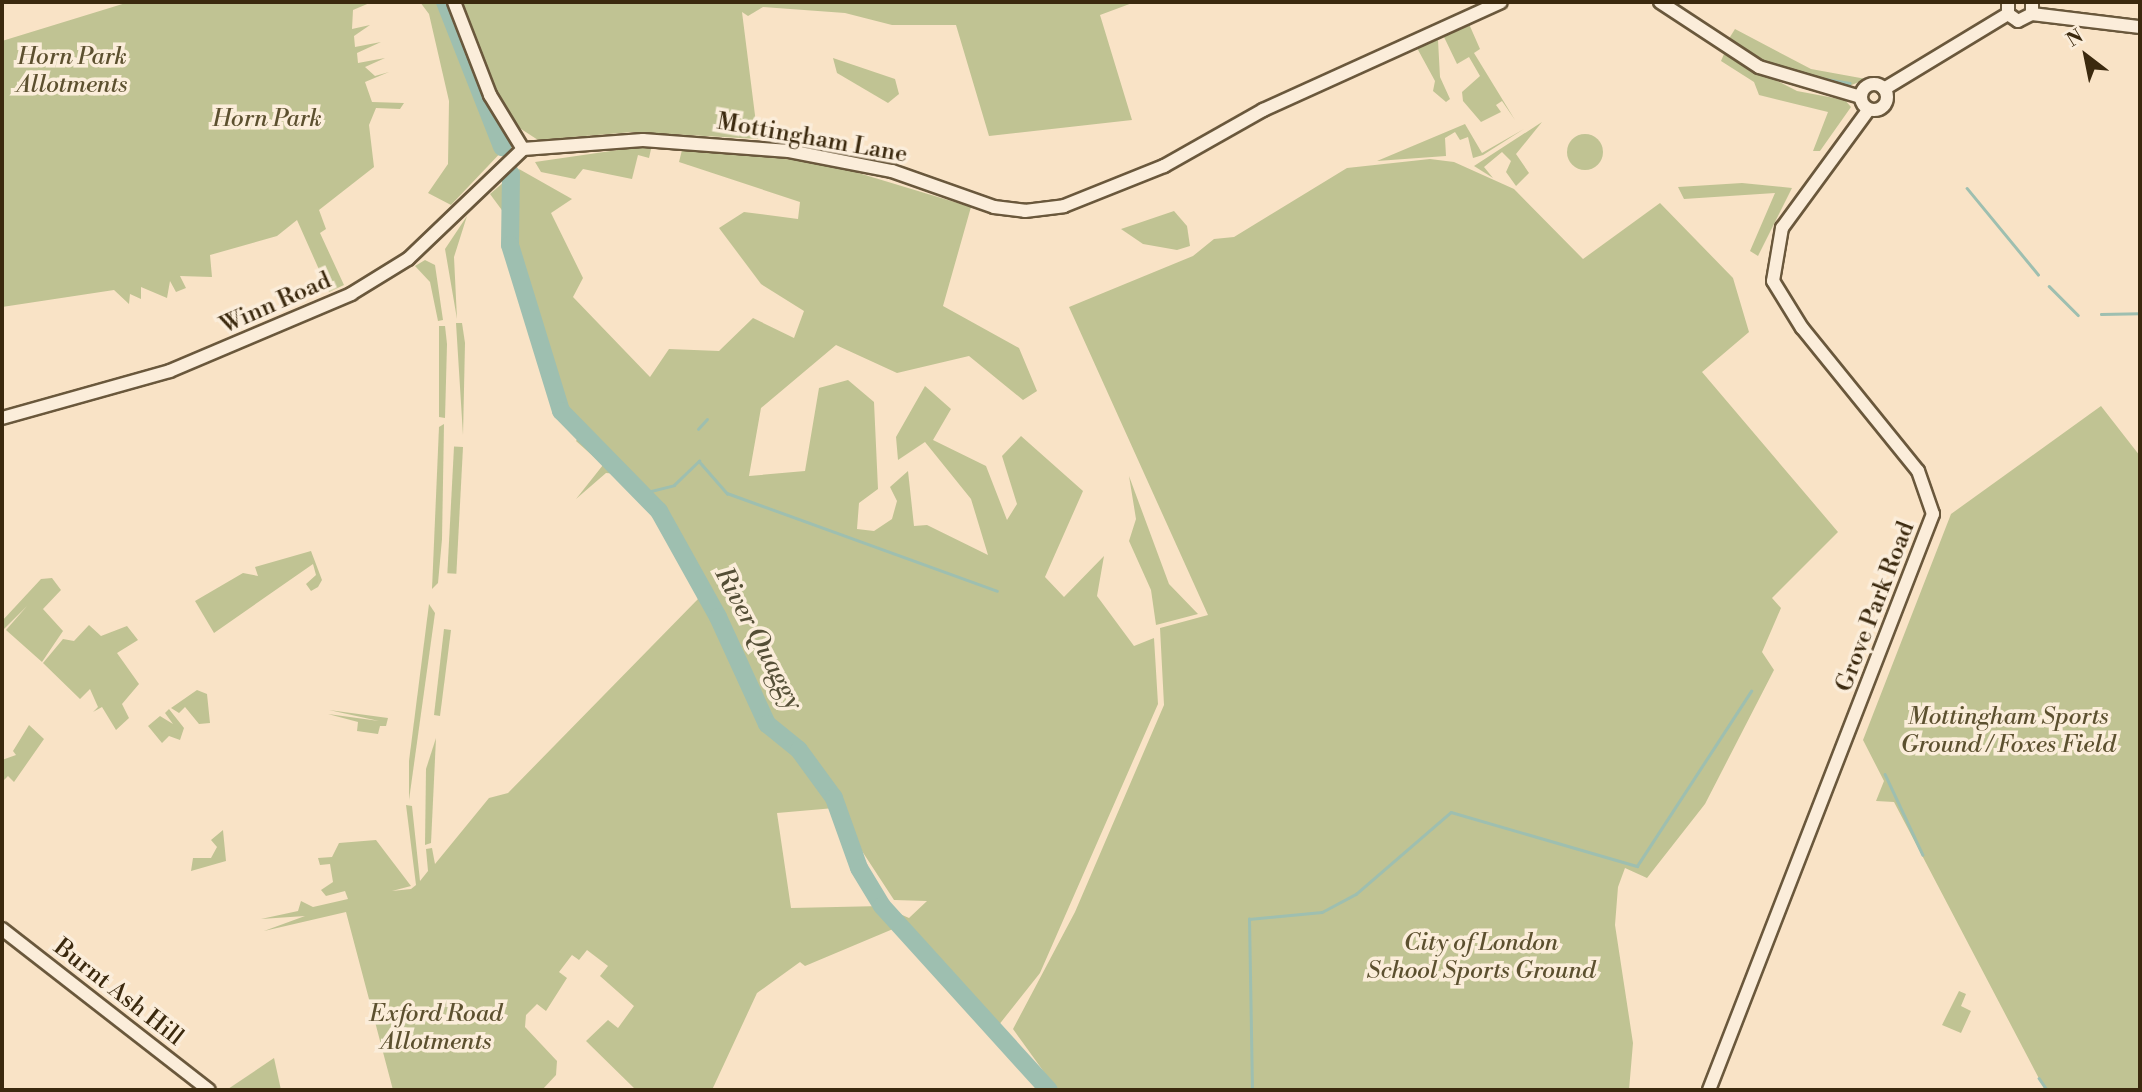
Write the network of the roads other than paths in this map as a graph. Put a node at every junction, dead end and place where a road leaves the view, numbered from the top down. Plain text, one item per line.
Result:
1 (454, 2) edge
2 (1501, 2) edge
3 (1660, 2) edge
4 (2008, 8) edge
5 (2032, 8) edge
6 (2140, 27) edge
7 (1884, 89) junction
8 (1861, 97) junction
9 (1869, 109) junction
10 (523, 149) junction
11 (2, 418) edge
12 (2, 929) edge
13 (209, 1090) edge
14 (1709, 1090) edge

1 - 10 street
2 - 10 street, Mottingham Lane
3 - 8 street
4 - 5 street
4 - 7 street
5 - 6 street
7 - 8 street
7 - 9 street
8 - 9 street
9 - 14 street, Grove Park Road
10 - 11 street, Winn Road
12 - 13 street, Burnt Ash Hill

